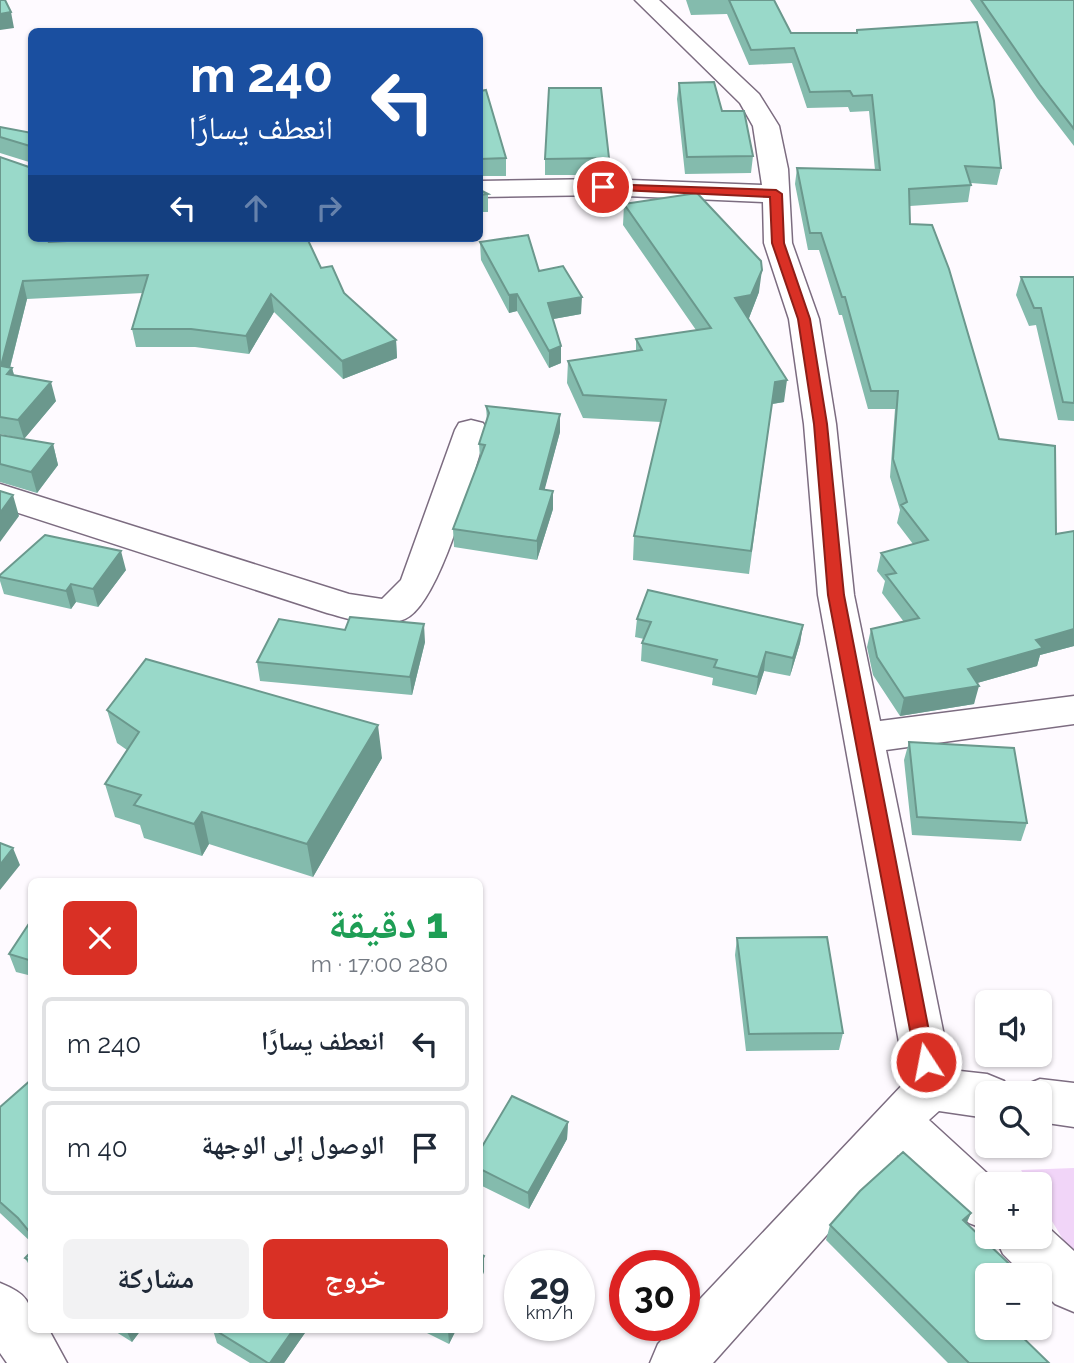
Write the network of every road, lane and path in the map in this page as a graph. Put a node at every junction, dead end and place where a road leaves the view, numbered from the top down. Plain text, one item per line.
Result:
1 (646, 0) edge
2 (483, 189) edge
3 (776, 194) junction
4 (471, 430) dead end
5 (0, 495) edge
6 (1074, 710) edge
7 (863, 738) junction
8 (975, 1098) edge
9 (1052, 1102) edge
10 (1074, 1105) edge
11 (914, 1106) junction
12 (975, 1190) edge
13 (1034, 1249) edge
14 (1074, 1286) edge
15 (0, 1310) edge
16 (40, 1363) edge
17 (677, 1363) edge

1 - 3 street
2 - 3 street
3 - 7 street
4 - 5 street
6 - 7 street
7 - 11 street
8 - 11 street
9 - 10 street
11 - 12 street
11 - 17 street
13 - 14 street
15 - 16 street

